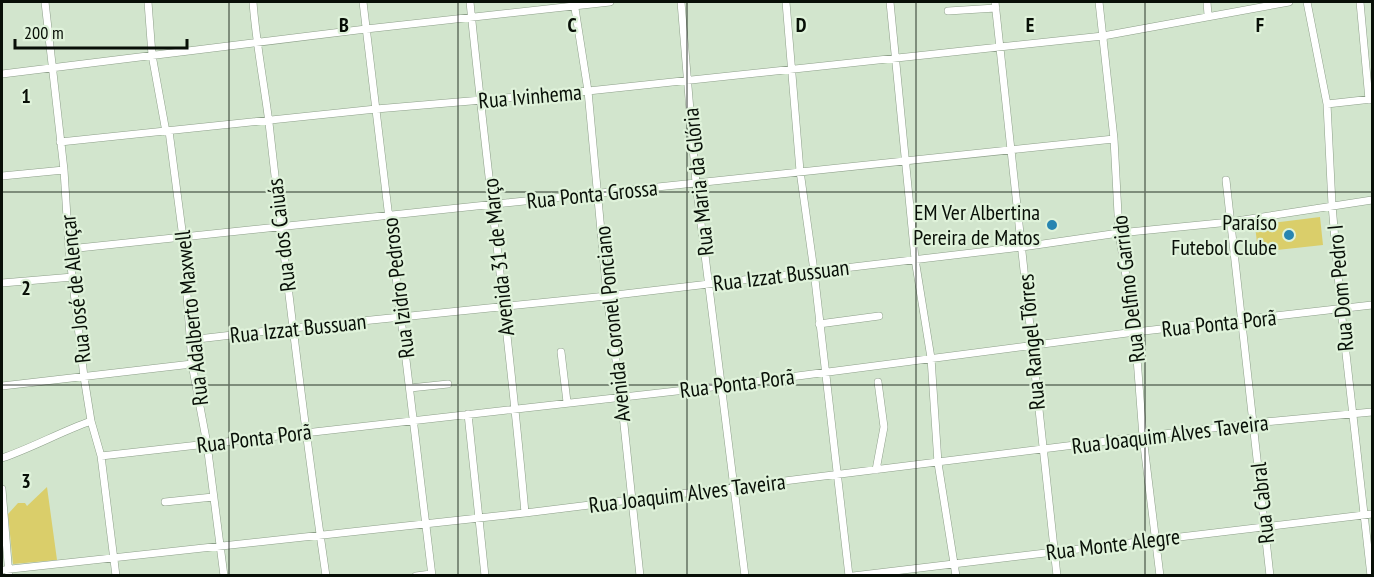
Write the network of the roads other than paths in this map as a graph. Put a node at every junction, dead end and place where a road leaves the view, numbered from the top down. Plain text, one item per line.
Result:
1 (45, 2) edge
2 (148, 2) edge
3 (253, 2) edge
4 (363, 2) edge
5 (470, 2) edge
6 (610, 2) edge
7 (681, 2) edge
8 (786, 2) edge
9 (890, 2) edge
10 (1099, 2) edge
11 (1207, 2) edge
12 (1290, 2) edge
13 (1307, 2) edge
14 (1360, 2) edge
15 (575, 4) edge
16 (995, 5) edge
17 (948, 11) dead end
18 (1208, 15) junction
19 (472, 18) junction
20 (366, 29) junction
21 (1103, 36) junction
22 (256, 43) junction
23 (1001, 47) junction
24 (152, 55) junction
25 (895, 59) junction
26 (52, 68) junction
27 (792, 68) junction
28 (2, 74) edge
29 (688, 80) junction
30 (588, 91) junction
31 (481, 100) junction
32 (1371, 100) edge
33 (1327, 104) junction
34 (376, 109) junction
35 (268, 120) junction
36 (167, 131) junction
37 (1114, 139) junction
38 (60, 142) junction
39 (1010, 149) junction
40 (904, 161) junction
41 (64, 170) junction
42 (800, 171) junction
43 (2, 176) edge
44 (1226, 180) dead end
45 (696, 183) junction
46 (598, 194) junction
47 (1372, 200) edge
48 (492, 205) junction
49 (1332, 205) junction
50 (389, 216) junction
51 (1230, 222) junction
52 (280, 226) junction
53 (1119, 233) junction
54 (183, 238) junction
55 (1022, 247) junction
56 (69, 249) junction
57 (915, 259) junction
58 (813, 271) junction
59 (73, 277) junction
60 (2, 283) edge
61 (708, 283) junction
62 (607, 296) junction
63 (1372, 305) edge
64 (503, 306) junction
65 (1341, 309) junction
66 (879, 316) dead end
67 (401, 317) junction
68 (1241, 321) junction
69 (819, 324) junction
70 (293, 328) junction
71 (1135, 332) junction
72 (189, 340) junction
73 (1034, 346) junction
74 (561, 352) dead end
75 (931, 358) junction
76 (192, 364) junction
77 (825, 372) junction
78 (84, 377) junction
79 (878, 382) dead end
80 (448, 384) dead end
81 (2, 386) edge
82 (721, 386) junction
83 (410, 388) junction
84 (621, 396) junction
85 (567, 402) junction
86 (516, 408) junction
87 (1372, 412) edge
88 (468, 414) junction
89 (1352, 414) junction
90 (91, 421) junction
91 (414, 421) junction
92 (1253, 423) junction
93 (305, 432) junction
94 (1143, 437) junction
95 (207, 444) junction
96 (1043, 450) junction
97 (101, 456) junction
98 (2, 458) edge
99 (938, 463) junction
100 (876, 470) junction
101 (837, 475) junction
102 (734, 488) junction
103 (2, 489) edge
104 (213, 497) junction
105 (631, 500) junction
106 (165, 502) dead end
107 (525, 513) junction
108 (1372, 514) edge
109 (1364, 515) junction
110 (479, 518) junction
111 (426, 523) junction
112 (1265, 526) junction
113 (320, 535) junction
114 (1156, 539) junction
115 (220, 545) junction
116 (1053, 551) junction
117 (114, 557) junction
118 (955, 564) junction
119 (6, 572) edge
120 (431, 575) edge
121 (116, 576) edge
122 (224, 576) edge
123 (326, 576) edge
124 (416, 576) edge
125 (485, 576) edge
126 (640, 576) edge
127 (746, 576) edge
128 (849, 576) edge
129 (854, 576) edge
130 (956, 576) edge
131 (1057, 576) edge
132 (1160, 576) edge
133 (1270, 576) edge
134 (1371, 576) edge

1 - 26 street, Rua José de Alençar
2 - 24 street, Rua Adalberto Maxwell
3 - 22 street, Rua dos Caiuás
4 - 20 street, Rua Izidro Pedroso
5 - 19 street, Avenida 31 de Março
6 - 15 street
7 - 29 street, Rua Maria da Glória
8 - 27 street
9 - 25 street
10 - 21 street, Rua Delfino Garrido
11 - 18 street
12 - 18 street, Rua Ivinhema
13 - 33 street, Rua Dom Pedro I
14 - 32 street
15 - 19 street
15 - 30 street, Avenida Coronel Ponciano
16 - 17 street
16 - 23 street, Rua Rangel Tôrres
18 - 21 street, Rua Ivinhema
19 - 20 street
19 - 31 street, Avenida 31 de Março
20 - 22 street
20 - 34 street, Rua Izidro Pedroso
21 - 23 street, Rua Ivinhema
21 - 37 street, Rua Delfino Garrido
22 - 24 street
22 - 35 street, Rua dos Caiuás
23 - 25 street, Rua Ivinhema
23 - 39 street, Rua Rangel Tôrres
24 - 26 street
24 - 36 street, Rua Adalberto Maxwell
25 - 27 street, Rua Ivinhema
25 - 40 street
26 - 28 street
26 - 38 street, Rua José de Alençar
27 - 29 street, Rua Ivinhema
27 - 42 street
29 - 30 street, Rua Ivinhema
29 - 45 street, Rua Maria da Glória
30 - 31 street, Rua Ivinhema
30 - 46 street, Avenida Coronel Ponciano
31 - 34 street, Rua Ivinhema
31 - 48 street, Avenida 31 de Março
32 - 33 street
33 - 49 street, Rua Dom Pedro I
34 - 35 street, Rua Ivinhema
34 - 50 street, Rua Izidro Pedroso
35 - 36 street, Rua Ivinhema
35 - 52 street, Rua dos Caiuás
36 - 38 street, Rua Ivinhema
36 - 54 street, Rua Adalberto Maxwell
37 - 39 street, Rua Ponta Grossa
37 - 53 street, Rua Delfino Garrido
38 - 41 street, Rua José de Alençar
39 - 40 street, Rua Ponta Grossa
39 - 55 street, Rua Rangel Tôrres
40 - 42 street, Rua Ponta Grossa
40 - 57 street
41 - 43 street
41 - 56 street, Rua José de Alençar
42 - 45 street, Rua Ponta Grossa
42 - 58 street
44 - 51 street, Rua Cabral
45 - 46 street, Rua Ponta Grossa
45 - 61 street, Rua Maria da Glória
46 - 48 street, Rua Ponta Grossa
46 - 62 street, Avenida Coronel Ponciano
47 - 49 street, Rua Izzat Bussuan
48 - 50 street, Rua Ponta Grossa
48 - 64 street, Avenida 31 de Março
49 - 51 street, Rua Izzat Bussuan
49 - 65 street, Rua Dom Pedro I
50 - 52 street, Rua Ponta Grossa
50 - 67 street, Rua Izidro Pedroso
51 - 53 street, Rua Izzat Bussuan
51 - 68 street, Rua Cabral
52 - 54 street, Rua Ponta Grossa
52 - 70 street, Rua dos Caiuás
53 - 55 street, Rua Izzat Bussuan
53 - 71 street, Rua Delfino Garrido
54 - 56 street, Rua Ponta Grossa
54 - 72 street, Rua Adalberto Maxwell
55 - 57 street, Rua Izzat Bussuan
55 - 73 street, Rua Rangel Tôrres
56 - 59 street, Rua José de Alençar
57 - 58 street, Rua Izzat Bussuan
57 - 75 street
58 - 61 street, Rua Izzat Bussuan
58 - 69 street
59 - 60 street
59 - 78 street, Rua José de Alençar
61 - 62 street, Rua Izzat Bussuan
61 - 82 street, Rua Maria da Glória
62 - 64 street, Rua Izzat Bussuan
62 - 84 street, Avenida Coronel Ponciano
63 - 65 street, Rua Ponta Porã
64 - 67 street, Rua Izzat Bussuan
64 - 86 street, Avenida 31 de Março
65 - 68 street, Rua Ponta Porã
65 - 89 street, Rua Dom Pedro I
66 - 69 street
67 - 70 street, Rua Izzat Bussuan
67 - 83 street, Rua Izidro Pedroso
68 - 71 street, Rua Ponta Porã
68 - 92 street, Rua Cabral
69 - 77 street
70 - 72 street, Rua Izzat Bussuan
70 - 93 street, Rua dos Caiuás
71 - 73 street, Rua Ponta Porã
71 - 94 street, Rua Delfino Garrido
72 - 76 street, Rua Adalberto Maxwell
73 - 75 street, Rua Ponta Porã
73 - 96 street, Rua Rangel Tôrres
74 - 85 street
75 - 77 street, Rua Ponta Porã
75 - 99 street
76 - 78 street
76 - 95 street, Rua Adalberto Maxwell
77 - 82 street, Rua Ponta Porã
77 - 101 street
78 - 81 street
78 - 90 street, Rua José de Alençar
79 - 100 street
80 - 83 street
82 - 84 street, Rua Ponta Porã
82 - 102 street, Rua Maria da Glória
83 - 91 street, Rua Izidro Pedroso
84 - 85 street, Rua Ponta Porã
84 - 105 street, Avenida Coronel Ponciano
85 - 86 street, Rua Ponta Porã
86 - 88 street, Rua Ponta Porã
86 - 107 street, Avenida 31 de Março
87 - 89 street, Rua Joaquim Alves Taveira
88 - 91 street, Rua Ponta Porã
88 - 110 street
89 - 92 street, Rua Joaquim Alves Taveira
89 - 109 street, Rua Dom Pedro I
90 - 97 street, Rua José de Alençar
90 - 98 street
91 - 93 street, Rua Ponta Porã
91 - 111 street, Rua Izidro Pedroso
92 - 94 street, Rua Joaquim Alves Taveira
92 - 112 street, Rua Cabral
93 - 95 street, Rua Ponta Porã
93 - 113 street, Rua dos Caiuás
94 - 96 street, Rua Joaquim Alves Taveira
94 - 114 street, Rua Delfino Garrido
95 - 97 street, Rua Ponta Porã
95 - 104 street, Rua Adalberto Maxwell
96 - 99 street, Rua Joaquim Alves Taveira
96 - 116 street, Rua Rangel Tôrres
97 - 117 street, Rua José de Alençar
99 - 100 street, Rua Joaquim Alves Taveira
99 - 118 street
100 - 101 street, Rua Joaquim Alves Taveira
101 - 102 street, Rua Joaquim Alves Taveira
101 - 128 street
102 - 105 street, Rua Joaquim Alves Taveira
102 - 127 street, Rua Maria da Glória
103 - 119 street
104 - 106 street
104 - 115 street, Rua Adalberto Maxwell
105 - 107 street, Rua Joaquim Alves Taveira
105 - 126 street, Avenida Coronel Ponciano
107 - 110 street, Rua Joaquim Alves Taveira
108 - 109 street, Rua Monte Alegre
109 - 112 street, Rua Monte Alegre
109 - 134 street, Rua Dom Pedro I
110 - 111 street, Rua Joaquim Alves Taveira
110 - 125 street
111 - 113 street, Rua Joaquim Alves Taveira
111 - 120 street, Rua Izidro Pedroso
112 - 114 street, Rua Monte Alegre
112 - 133 street, Rua Cabral
113 - 115 street, Rua Joaquim Alves Taveira
113 - 123 street, Rua dos Caiuás
114 - 116 street, Rua Monte Alegre
114 - 132 street, Rua Delfino Garrido
115 - 117 street, Rua Joaquim Alves Taveira
115 - 122 street, Rua Adalberto Maxwell
116 - 118 street, Rua Monte Alegre
116 - 131 street, Rua Rangel Tôrres
117 - 119 street, Rua Joaquim Alves Taveira
117 - 121 street, Rua José de Alençar
118 - 129 street, Rua Monte Alegre
118 - 130 street
120 - 124 street

